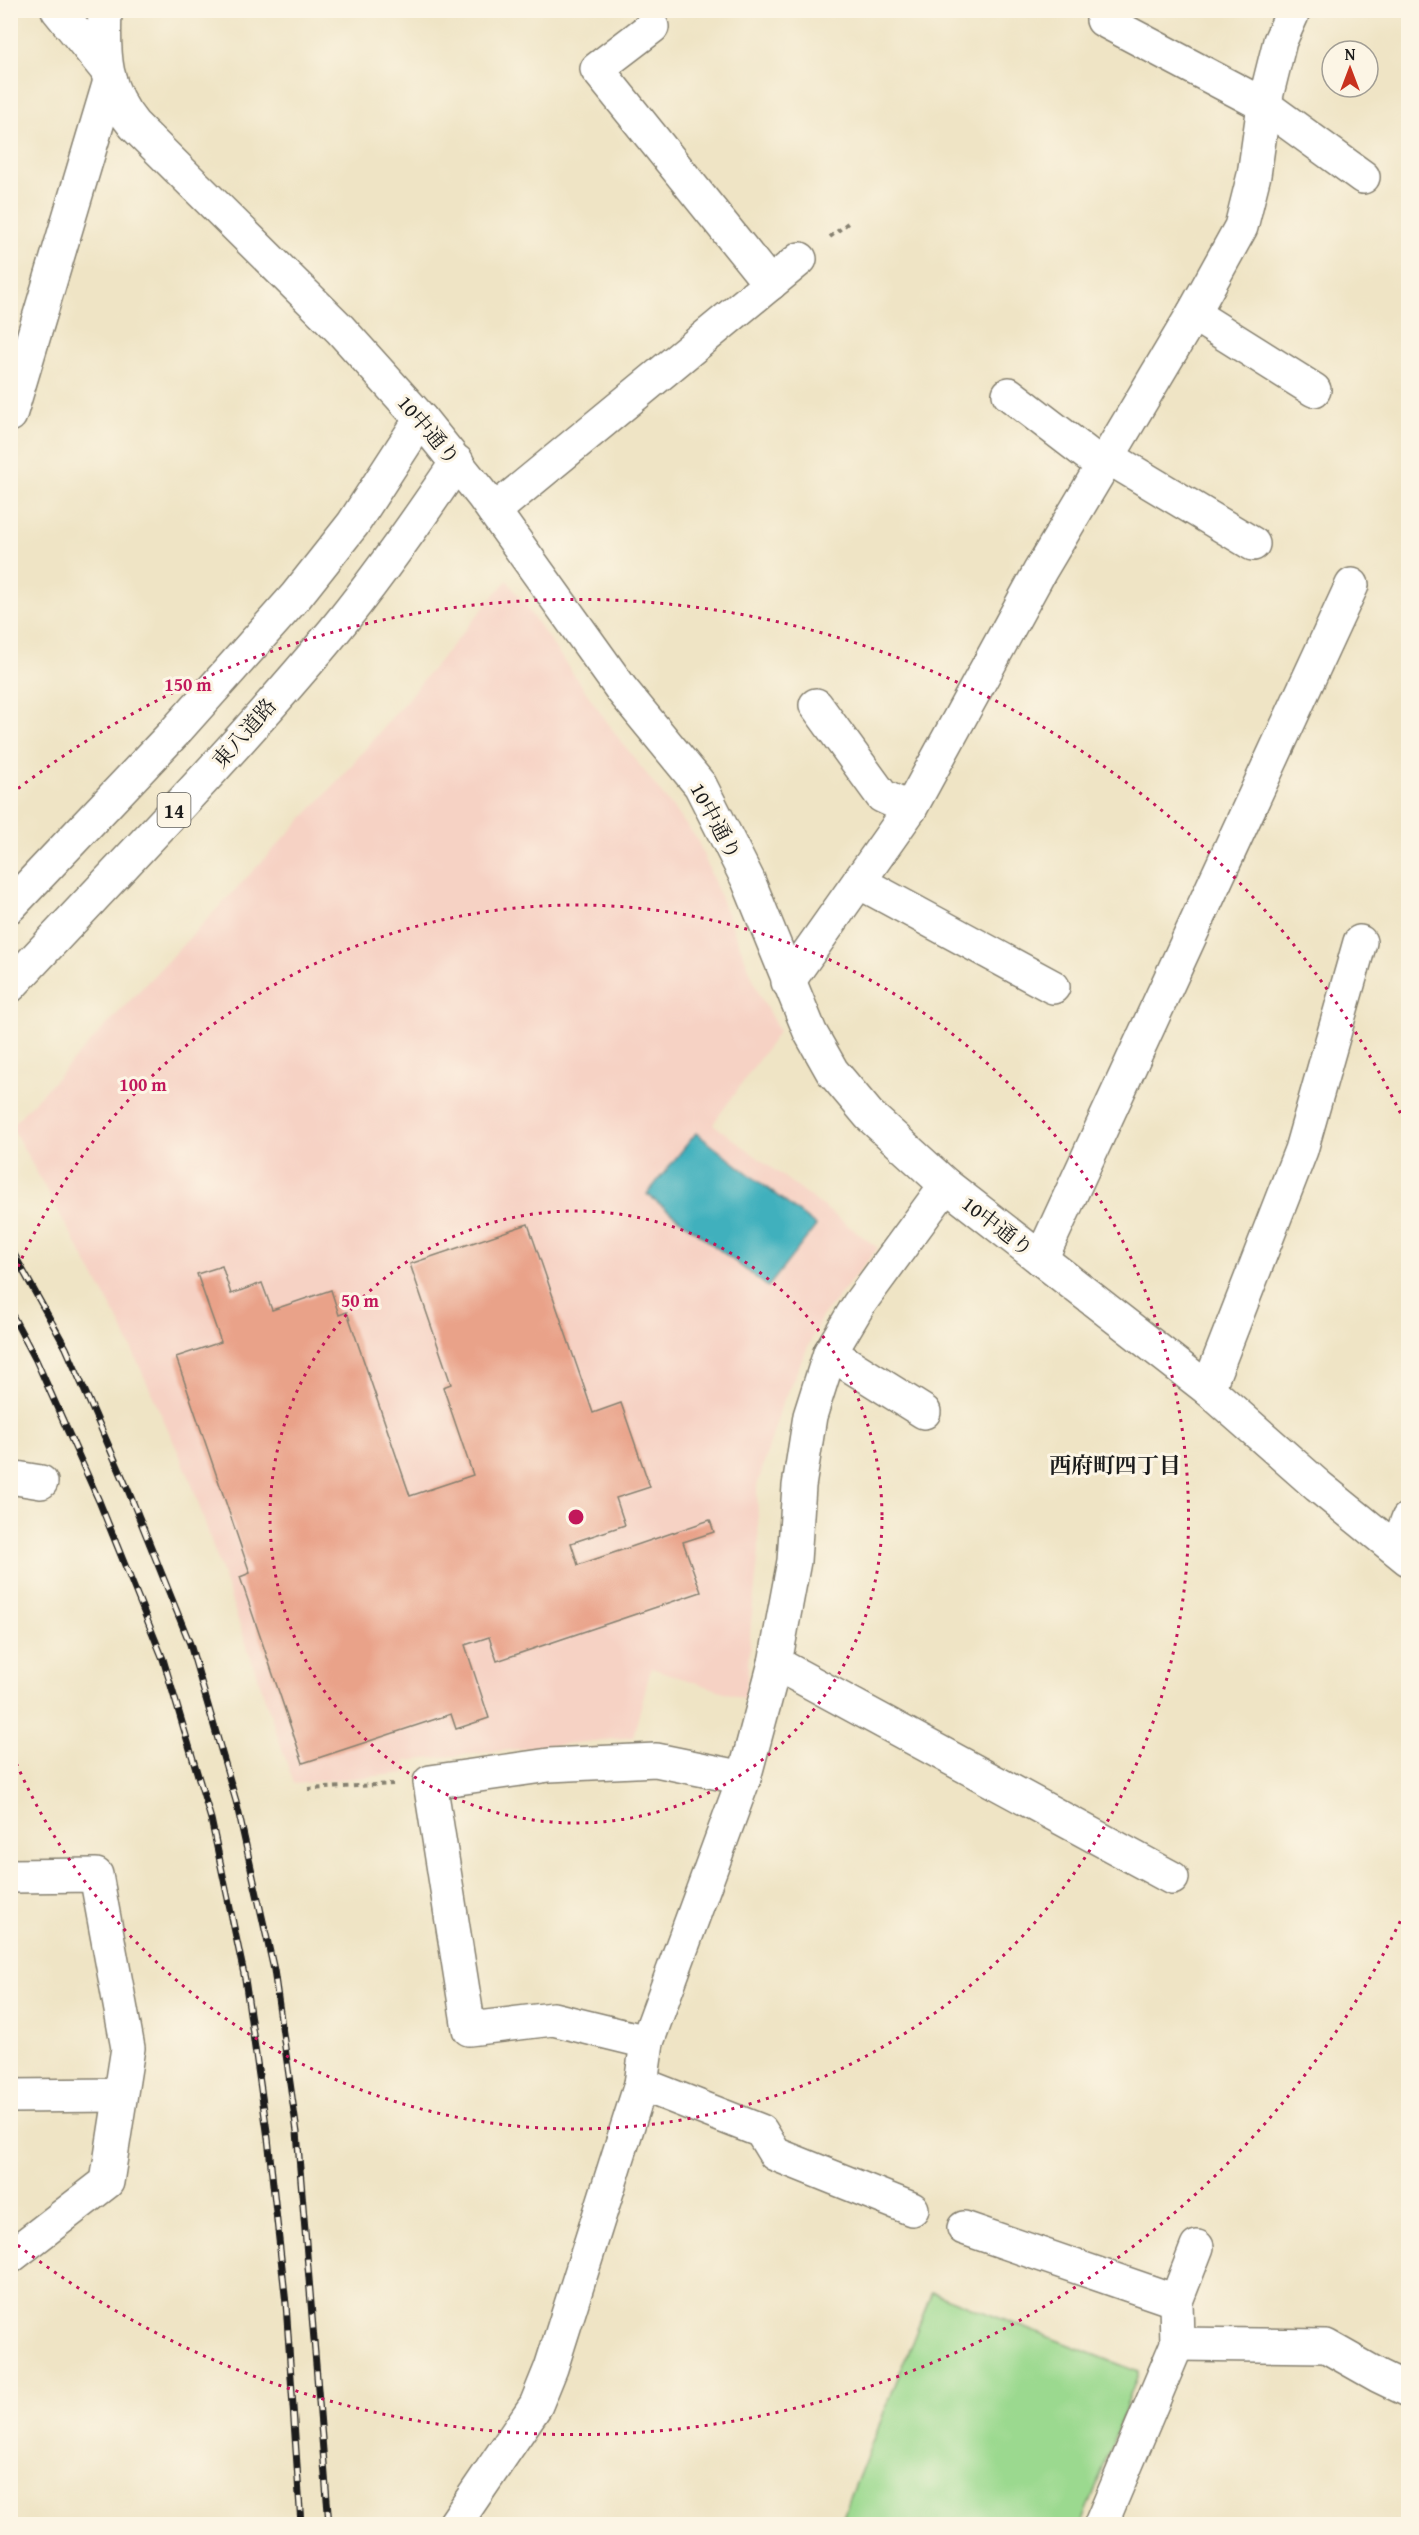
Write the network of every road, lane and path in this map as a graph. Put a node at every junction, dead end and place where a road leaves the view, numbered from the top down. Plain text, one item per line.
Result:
1 (58, 10) edge
2 (105, 10) edge
3 (1294, 10) edge
4 (1103, 20) dead end
5 (652, 27) dead end
6 (108, 75) junction
7 (1264, 105) junction
8 (1362, 177) dead end
9 (800, 259) dead end
10 (770, 284) junction
11 (1193, 314) junction
12 (1314, 390) dead end
13 (1008, 394) dead end
14 (10, 416) edge
15 (421, 419) junction
16 (1105, 461) junction
17 (457, 462) junction
18 (494, 511) junction
19 (1253, 544) dead end
20 (1352, 585) dead end
21 (816, 705) dead end
22 (910, 809) junction
23 (859, 882) junction
24 (10, 906) edge
25 (1360, 942) dead end
26 (788, 982) junction
27 (10, 986) edge
28 (1053, 987) dead end
29 (946, 1185) junction
30 (1041, 1259) junction
31 (830, 1353) junction
32 (1208, 1389) junction
33 (924, 1412) dead end
34 (1408, 1519) edge
35 (1403, 1554) edge
36 (775, 1663) junction
37 (744, 1778) junction
38 (430, 1782) junction
39 (308, 1789) dead end
40 (10, 1876) edge
41 (1172, 1878) dead end
42 (647, 2042) junction
43 (641, 2084) junction
44 (119, 2095) junction
45 (10, 2096) edge
46 (912, 2209) dead end
47 (964, 2228) dead end
48 (1197, 2247) dead end
49 (10, 2257) edge
50 (1176, 2301) junction
51 (1178, 2344) junction
52 (1408, 2390) edge
53 (455, 2524) edge
54 (1101, 2524) edge

1 - 6 street
2 - 6 street, 10中通り
3 - 7 street
4 - 7 street
5 - 10 street
6 - 14 street
6 - 15 street, 10中通り
7 - 8 street
7 - 11 street
9 - 10 street
10 - 18 street
11 - 12 street
11 - 16 street
13 - 16 street
15 - 17 street, 10中通り
15 - 24 street, 14
16 - 19 street
16 - 22 street
17 - 18 street, 10中通り
17 - 27 street, 東八道路 / 14
18 - 26 street, 10中通り
20 - 30 street
21 - 22 street
22 - 23 street
23 - 26 street
23 - 28 street
25 - 32 street
26 - 29 street, 10中通り
29 - 30 street, 10中通り
29 - 31 street
30 - 32 street, 10中通り
31 - 33 street
31 - 36 street
32 - 35 street, 10中通り
34 - 35 street
36 - 37 street
36 - 41 street
37 - 38 street
37 - 42 street
38 - 39 path
38 - 42 street
40 - 44 street
42 - 43 street
43 - 46 street
43 - 53 street
44 - 45 street
44 - 49 street
47 - 50 street
48 - 50 street
50 - 51 street
51 - 52 street
51 - 54 street

